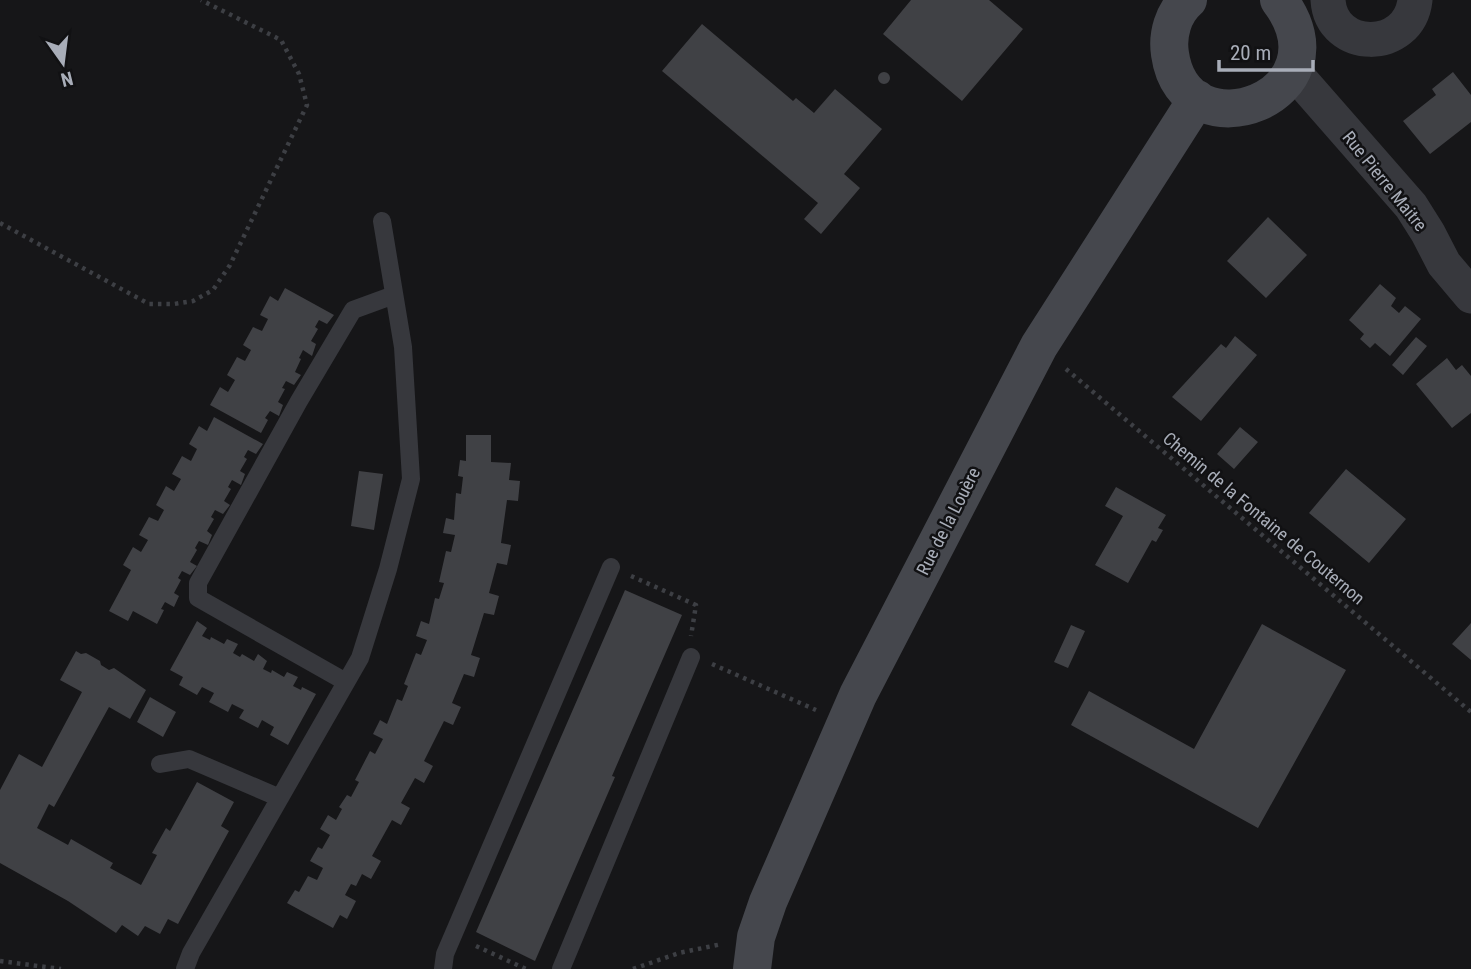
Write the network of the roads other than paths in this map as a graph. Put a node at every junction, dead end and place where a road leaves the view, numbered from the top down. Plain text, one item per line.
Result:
1 (1188, 0) edge
2 (1280, 0) edge
3 (1328, 0) edge
4 (1422, 3) edge
5 (1292, 70) junction
6 (1197, 99) junction
7 (382, 221) dead end
8 (394, 295) junction
9 (1471, 296) edge
10 (611, 567) dead end
11 (691, 657) road end
12 (346, 682) junction
13 (160, 764) dead end
14 (280, 798) junction
15 (754, 953) edge
16 (185, 969) edge
17 (443, 969) edge
18 (561, 969) edge

1 - 6 main road
2 - 5 main road
3 - 4 street
5 - 6 main road
5 - 9 street, Rue Pierre Maitre
6 - 15 main road, Rue de la Louère
7 - 8 lane
8 - 12 lane
8 - 12 lane
10 - 17 lane
11 - 18 lane
12 - 14 lane
13 - 14 lane
14 - 16 lane

